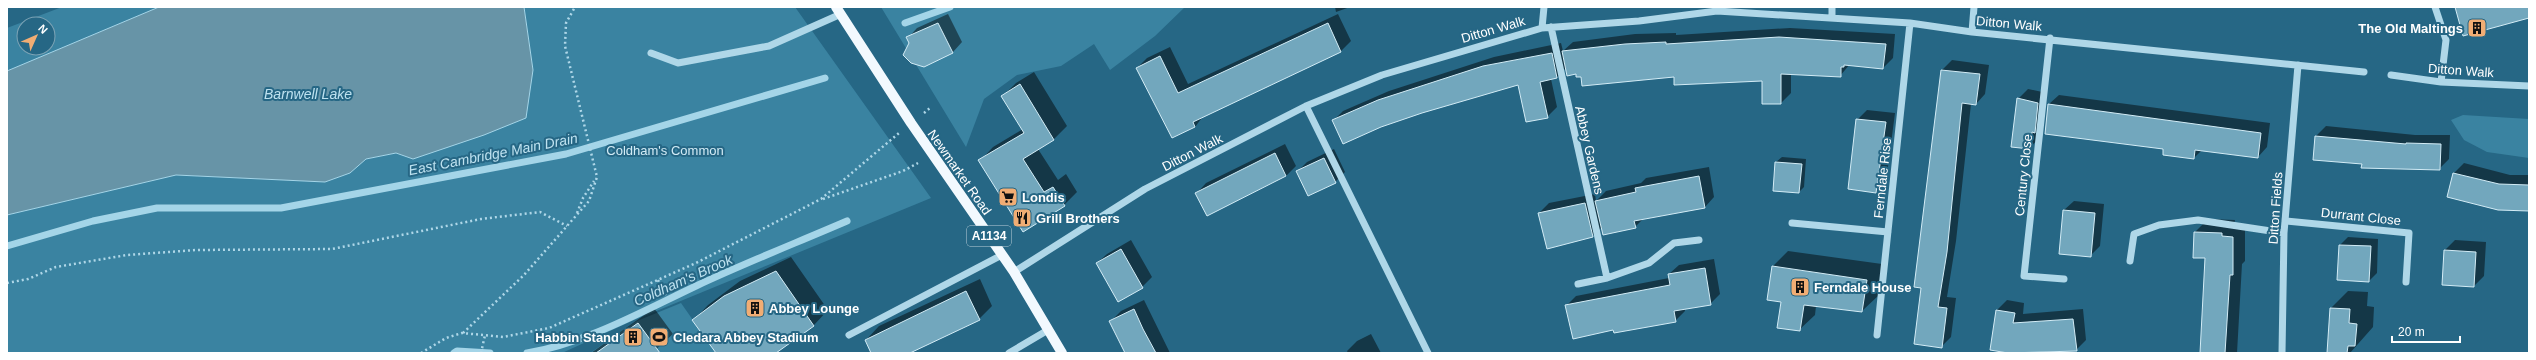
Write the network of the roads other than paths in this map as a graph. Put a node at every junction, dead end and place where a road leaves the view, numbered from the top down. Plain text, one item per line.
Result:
1 (1544, 7) edge
2 (1832, 7) edge
3 (1974, 7) edge
4 (2435, 7) edge
5 (1718, 9) edge
6 (838, 11) edge
7 (1832, 18) junction
8 (1910, 23) junction
9 (1550, 27) junction
10 (1542, 28) junction
11 (1972, 32) junction
12 (2050, 38) junction
13 (651, 53) dead end
14 (2298, 65) junction
15 (2364, 72) dead end
16 (2391, 75) dead end
17 (2442, 82) junction
18 (2529, 86) edge
19 (1306, 106) junction
20 (2286, 221) junction
21 (1792, 223) dead end
22 (1888, 232) junction
23 (2284, 233) junction
24 (1699, 240) dead end
25 (1002, 255) junction
26 (2130, 261) dead end
27 (1014, 272) junction
28 (1607, 278) junction
29 (2064, 279) dead end
30 (2406, 282) dead end
31 (1578, 284) dead end
32 (1048, 330) junction
33 (848, 335) dead end
34 (1877, 335) dead end
35 (1009, 353) edge
36 (1062, 353) edge
37 (1428, 353) edge
38 (2282, 353) edge

1 - 10 street
2 - 7 street
3 - 11 street
4 - 17 street
5 - 7 street, Ditton Walk
5 - 9 street, Ditton Walk
6 - 13 street
6 - 25 main road, Newmarket Road / A1134
7 - 8 street, Ditton Walk
8 - 11 street, Ditton Walk
8 - 22 street, Ferndale Rise
9 - 10 street, Ditton Walk
9 - 28 street, Abbey Gardens
10 - 19 street, Ditton Walk
11 - 12 street, Ditton Walk
12 - 14 street, Ditton Walk
12 - 29 street, Century Close
14 - 15 street, Ditton Walk
14 - 20 street, Ditton Fields
16 - 17 street, Ditton Walk
17 - 18 street, Ditton Walk
19 - 27 street, Ditton Walk
19 - 37 street
20 - 23 street, Ditton Fields
20 - 30 street, Durrant Close
21 - 22 street
22 - 34 street, Ferndale Rise
23 - 26 street
23 - 38 street, Ditton Fields
24 - 28 street
25 - 27 main road, Newmarket Road / A1134
25 - 33 street
27 - 32 main road, Newmarket Road / A1134
28 - 31 street
32 - 35 street
32 - 36 main road, Newmarket Road / A1134

